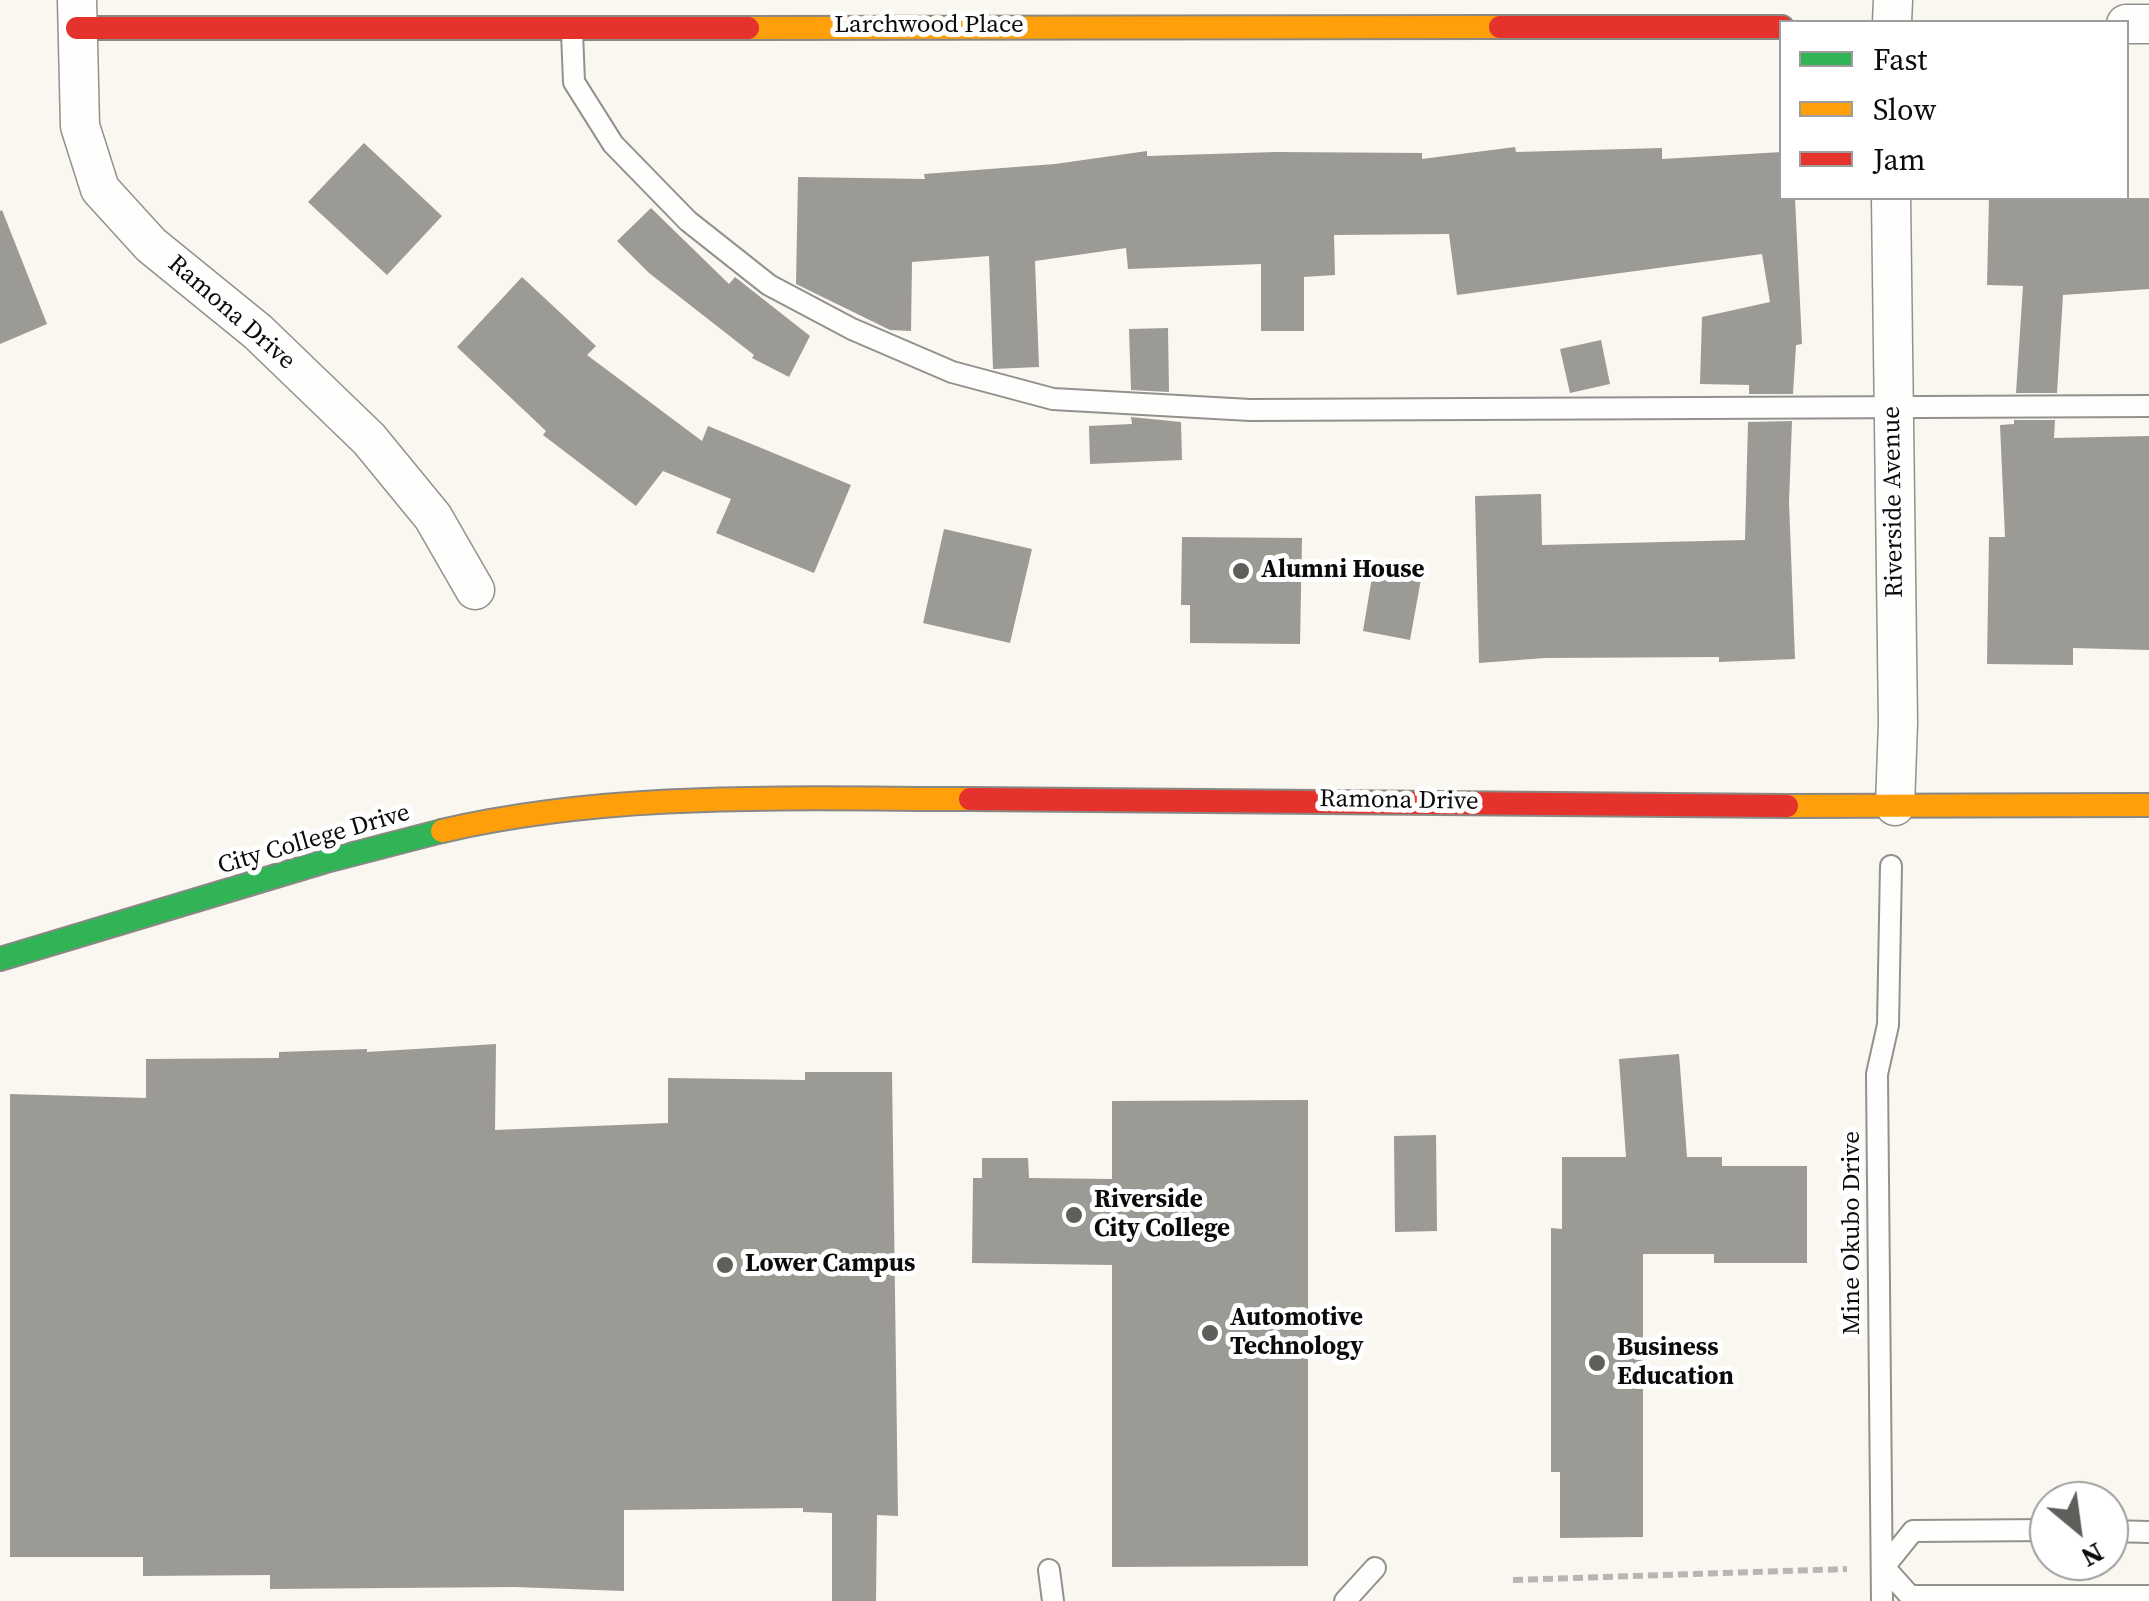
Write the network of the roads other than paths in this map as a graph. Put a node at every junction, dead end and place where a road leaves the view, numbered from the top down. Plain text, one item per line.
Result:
1 (77, 14) edge
2 (571, 26) junction
3 (1779, 27) edge
4 (1892, 200) edge
5 (2149, 406) edge
6 (1892, 408) junction
7 (475, 590) dead end
8 (648, 801) joint
9 (1895, 806) junction
10 (2149, 806) edge
11 (1891, 866) dead end
12 (0, 959) edge
13 (2029, 1530) edge
14 (1375, 1568) dead end
15 (1884, 1568) junction
16 (1048, 1570) dead end
17 (2149, 1596) edge
18 (1053, 1601) edge
19 (1345, 1601) edge
20 (1882, 1601) edge

1 - 2 street, Larchwood Place
1 - 7 street, Ramona Drive
2 - 3 street, Larchwood Place
2 - 6 lane
4 - 6 street, Riverside Avenue
5 - 6 lane
6 - 9 street, Riverside Avenue
8 - 9 street, Ramona Drive
8 - 12 street, City College Drive
9 - 10 street, Ramona Drive
11 - 15 lane, Mine Okubo Drive
13 - 15 lane
14 - 19 lane
15 - 17 lane
15 - 20 lane, Mine Okubo Drive
16 - 18 lane

